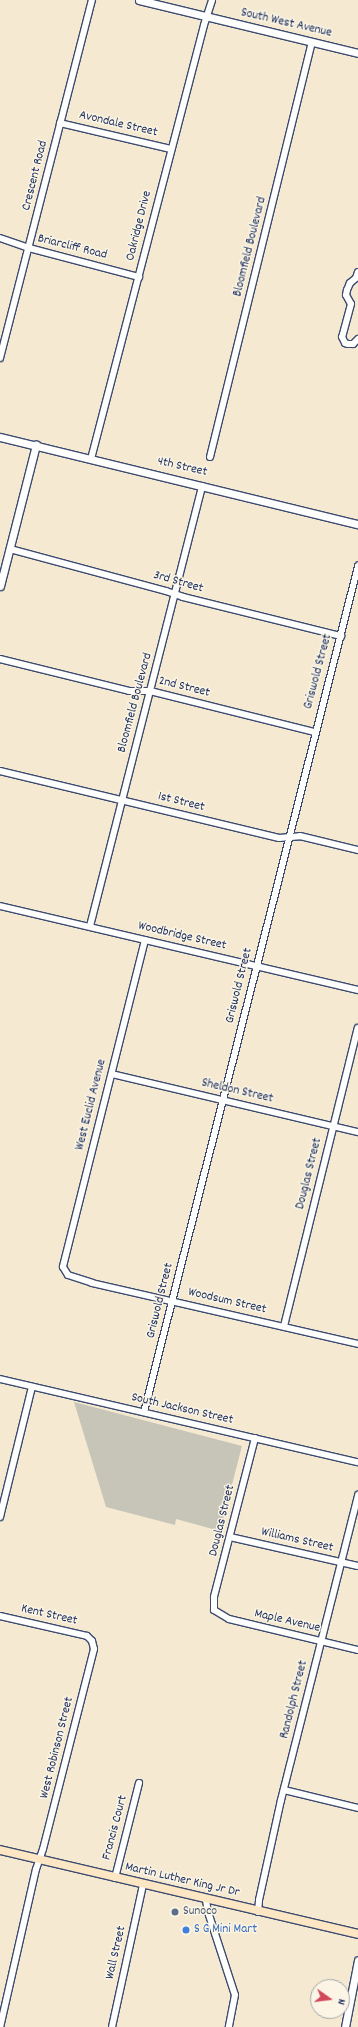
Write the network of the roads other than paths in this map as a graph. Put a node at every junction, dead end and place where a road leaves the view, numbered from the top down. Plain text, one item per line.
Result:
1 (92, 0) edge
2 (139, 0) edge
3 (212, 0) edge
4 (206, 17) junction
5 (312, 42) junction
6 (358, 53) edge
7 (60, 123) junction
8 (171, 149) junction
9 (0, 238) edge
10 (28, 248) junction
11 (357, 276) edge
12 (139, 277) junction
13 (351, 304) junction
14 (358, 308) edge
15 (358, 339) edge
16 (0, 358) edge
17 (0, 437) edge
18 (36, 445) junction
19 (210, 457) dead end
20 (91, 459) junction
21 (202, 486) junction
22 (358, 524) edge
23 (10, 549) junction
24 (358, 566) edge
25 (0, 586) edge
26 (175, 594) junction
27 (341, 636) junction
28 (0, 659) edge
29 (150, 691) junction
30 (315, 732) junction
31 (0, 771) edge
32 (122, 800) junction
33 (289, 837) junction
34 (358, 850) edge
35 (0, 906) edge
36 (90, 926) junction
37 (145, 940) junction
38 (256, 966) junction
39 (358, 990) edge
40 (358, 1028) edge
41 (112, 1074) junction
42 (222, 1100) junction
43 (333, 1126) junction
44 (358, 1132) edge
45 (68, 1275) joint
46 (173, 1301) junction
47 (284, 1326) junction
48 (358, 1344) edge
49 (0, 1379) edge
50 (32, 1387) junction
51 (144, 1412) junction
52 (255, 1438) junction
53 (358, 1462) edge
54 (358, 1495) edge
55 (0, 1517) edge
56 (230, 1536) junction
57 (340, 1562) junction
58 (358, 1566) edge
59 (214, 1610) joint
60 (0, 1616) edge
61 (92, 1641) joint
62 (321, 1641) junction
63 (358, 1650) edge
64 (139, 1783) dead end
65 (284, 1790) junction
66 (358, 1808) edge
67 (0, 1850) edge
68 (39, 1859) junction
69 (115, 1878) junction
70 (143, 1885) junction
71 (206, 1900) junction
72 (258, 1912) junction
73 (358, 1934) edge
74 (358, 1960) edge
75 (0, 2027) edge
76 (112, 2027) edge
77 (229, 2027) edge
78 (345, 2027) edge

1 - 7 street, Crescent Road
2 - 4 street, South West Avenue
3 - 4 street, Oakridge Drive
4 - 5 street, South West Avenue
4 - 8 street, Oakridge Drive
5 - 6 street, South West Avenue
5 - 19 street, Bloomfield Boulevard
7 - 8 street, Avondale Street
7 - 10 street, Crescent Road
8 - 12 street, Oakridge Drive
9 - 10 street, Briarcliff Road
10 - 12 street, Briarcliff Road
10 - 16 street, Crescent Road
11 - 13 street
12 - 20 street, Oakridge Drive
13 - 14 street
13 - 15 street
17 - 18 street, 4th Street
18 - 20 street, 4th Street
18 - 23 street
20 - 21 street, 4th Street
21 - 22 street, 4th Street
21 - 26 street, Bloomfield Boulevard
23 - 25 street
23 - 26 street, 3rd Street
24 - 27 street, Griswold Street
26 - 27 street, 3rd Street
26 - 29 street, Bloomfield Boulevard
27 - 30 street, Griswold Street
28 - 29 street, 2nd Street
29 - 30 street, 2nd Street
29 - 32 street, Bloomfield Boulevard
30 - 33 street, Griswold Street
31 - 32 street, 1st Street
32 - 33 street, 1st Street
32 - 36 street, Bloomfield Boulevard
33 - 34 street, 1st Street
33 - 38 street, Griswold Street
35 - 36 street, Woodbridge Street
36 - 37 street, Woodbridge Street
37 - 38 street, Woodbridge Street
37 - 41 street, West Euclid Avenue
38 - 39 street, Woodbridge Street
38 - 42 street, Griswold Street
40 - 43 street, Douglas Street
41 - 42 street, Sheldon Street
41 - 45 street, West Euclid Avenue
42 - 43 street, Sheldon Street
42 - 46 street, Griswold Street
43 - 44 street, Sheldon Street
43 - 47 street, Douglas Street
45 - 46 street, Woodsum Street
46 - 47 street, Woodsum Street
46 - 51 street, Griswold Street
47 - 48 street, Woodsum Street
49 - 50 street, South Jackson Street
50 - 51 street, South Jackson Street
50 - 55 street
51 - 52 street, South Jackson Street
52 - 53 street, South Jackson Street
52 - 56 street, Douglas Street
54 - 57 street, Randolph Street
56 - 57 street, Williams Street
56 - 59 street, Douglas Street
57 - 58 street, Williams Street
57 - 62 street, Randolph Street
59 - 62 street, Maple Avenue
60 - 61 street, Kent Street
61 - 68 street, West Robinson Street
62 - 63 street, Maple Avenue
62 - 65 street, Randolph Street
64 - 69 street, Francis Court
65 - 66 street
65 - 72 street, Randolph Street
67 - 68 main road, Martin Luther King Jr Dr
68 - 69 main road, Martin Luther King Jr Dr
68 - 75 street, West Robinson Street
69 - 70 main road, Martin Luther King Jr Dr
70 - 71 main road, Martin Luther King Jr Dr
70 - 76 street, Wall Street
71 - 72 main road, Martin Luther King Jr Dr
71 - 77 street
72 - 73 main road, Martin Luther King Jr Dr
74 - 78 street

